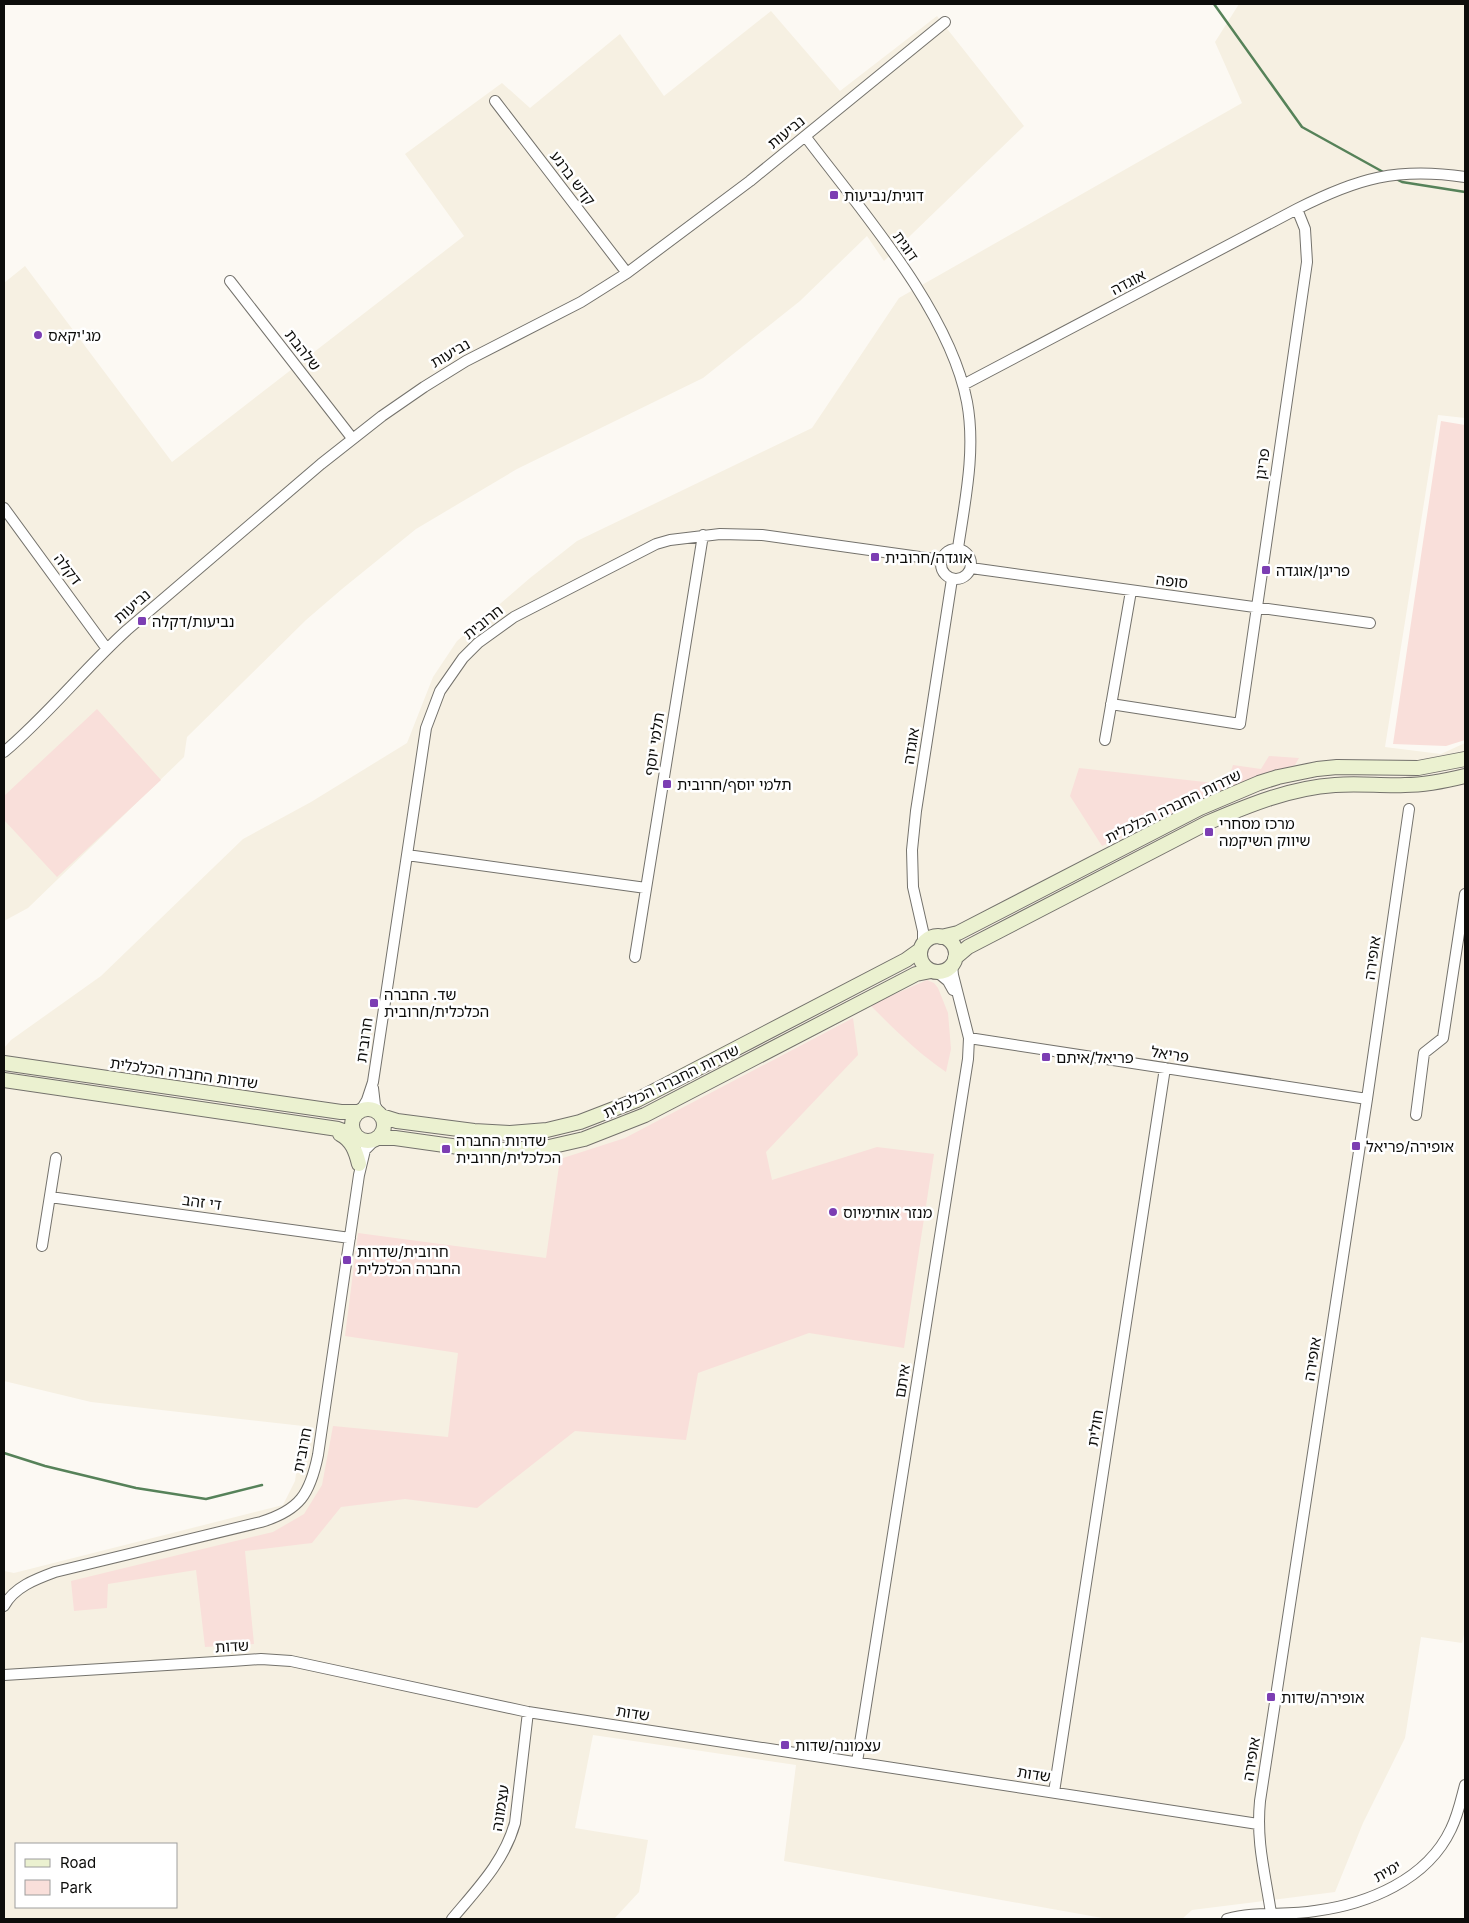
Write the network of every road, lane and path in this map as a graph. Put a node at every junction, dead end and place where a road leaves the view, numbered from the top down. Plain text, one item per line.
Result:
1 (945, 22) dead end
2 (495, 101) dead end
3 (805, 136) junction
4 (1465, 178) edge
5 (1297, 209) junction
6 (627, 273) junction
7 (230, 281) dead end
8 (963, 385) junction
9 (352, 438) junction
10 (4, 508) edge
11 (703, 536) junction
12 (958, 548) junction
13 (942, 560) junction
14 (971, 568) junction
15 (952, 579) junction
16 (1130, 591) junction
17 (1256, 607) junction
18 (1370, 623) dead end
19 (107, 649) junction
20 (1111, 704) junction
21 (1105, 740) dead end
22 (4, 752) edge
23 (1465, 759) edge
24 (1465, 776) edge
25 (1409, 809) dead end
26 (407, 854) junction
27 (646, 888) junction
28 (1465, 894) edge
29 (930, 942) junction
30 (635, 957) dead end
31 (954, 961) junction
32 (1454, 966) junction
33 (1465, 967) edge
34 (934, 972) junction
35 (961, 1004) junction
36 (969, 1038) junction
37 (4, 1062) edge
38 (1165, 1068) junction
39 (4, 1080) edge
40 (373, 1082) junction
41 (1367, 1099) junction
42 (360, 1111) junction
43 (1416, 1114) dead end
44 (380, 1115) junction
45 (326, 1128) junction
46 (356, 1136) junction
47 (376, 1139) junction
48 (56, 1158) dead end
49 (359, 1170) junction
50 (50, 1197) junction
51 (350, 1238) junction
52 (42, 1246) dead end
53 (4, 1606) edge
54 (4, 1675) edge
55 (528, 1712) junction
56 (857, 1762) junction
57 (1465, 1785) edge
58 (1054, 1792) junction
59 (1258, 1824) junction
60 (1271, 1913) junction
61 (452, 1919) edge
62 (1227, 1919) edge

1 - 3 street, נביעות
2 - 6 street, קדש ברנע
3 - 6 street, נביעות
3 - 8 street, דוגית
4 - 5 street, אוגדה
5 - 8 street, אוגדה
5 - 17 street, פריגן
6 - 9 street, נביעות
7 - 9 street, שלהבת
8 - 12 street
9 - 19 street, נביעות
10 - 19 street, דקלה
11 - 13 street, חרובית
11 - 26 street, חרובית
11 - 27 street, תלמי יוסף
12 - 13 street
12 - 14 street
13 - 15 street
14 - 15 street
14 - 16 street, סופה
15 - 29 street, אוגדה
16 - 17 street, סופה
16 - 20 street
17 - 18 street, סופה
17 - 20 street, פריגן
19 - 22 street, נביעות
20 - 21 street
23 - 29 main road, שדרות החברה הכלכלית
24 - 31 main road, שדרות החברה הכלכלית
25 - 41 street, אופירה
26 - 27 street
26 - 40 street, חרובית
27 - 30 street, תלמי יוסף
28 - 32 street
29 - 31 main road
29 - 34 main road
29 - 44 main road, שדרות החברה הכלכלית
31 - 34 main road
31 - 35 street, איתם
32 - 33 street
32 - 43 street
34 - 35 street, איתם
34 - 47 main road, שדרות החברה הכלכלית
35 - 36 street, איתם
36 - 38 street, פריאל
36 - 56 street, איתם
37 - 42 main road, שדרות החברה הכלכלית
38 - 41 street, פריאל
38 - 58 street, חולית
39 - 45 main road
40 - 42 street, חרובית
40 - 44 street, חרובית
41 - 59 street, אופירה
42 - 44 main road
42 - 46 main road
44 - 47 main road
45 - 46 main road
45 - 49 main road
46 - 47 main road
46 - 49 street, חרובית
47 - 49 street, חרובית
48 - 50 street
49 - 51 street, חרובית
50 - 51 street, די זהב
50 - 52 street
51 - 53 street, חרובית
54 - 55 street, שדות
55 - 56 street, שדות
55 - 61 street, עצמונה
56 - 58 street, שדות
57 - 60 street, ימית
58 - 59 street, שדות
59 - 60 street, אופירה
60 - 62 street, ימית

